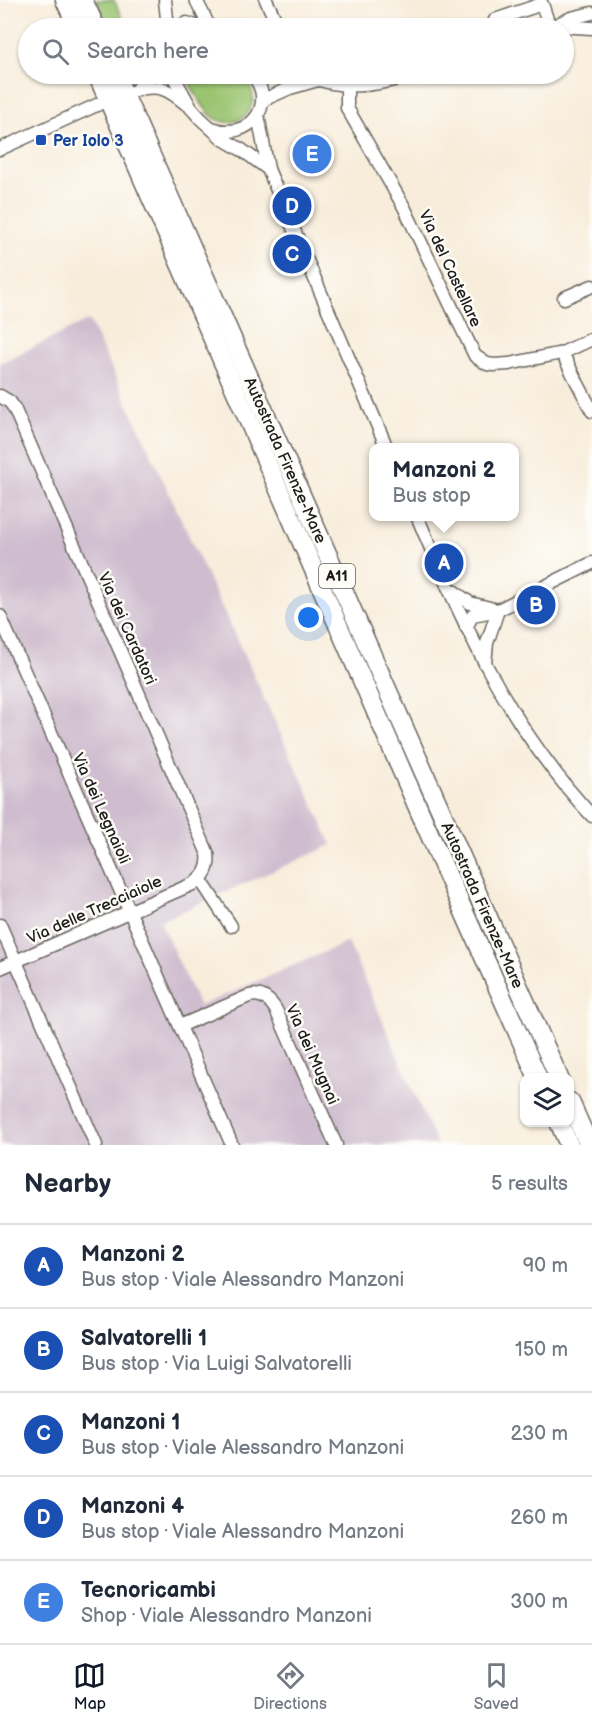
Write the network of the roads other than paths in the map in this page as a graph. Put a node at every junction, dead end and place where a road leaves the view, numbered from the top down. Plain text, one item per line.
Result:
1 (65, 0) edge
2 (83, 0) edge
3 (165, 0) edge
4 (196, 0) edge
5 (266, 0) edge
6 (592, 13) edge
7 (73, 18) edge
8 (91, 18) edge
9 (167, 18) edge
10 (205, 18) edge
11 (274, 18) edge
12 (501, 18) edge
13 (548, 18) edge
14 (571, 18) edge
15 (574, 28) edge
16 (592, 28) edge
17 (102, 84) edge
18 (119, 84) edge
19 (142, 84) edge
20 (178, 84) edge
21 (259, 84) edge
22 (301, 84) edge
23 (344, 84) joint
24 (374, 84) edge
25 (263, 100) junction
26 (99, 104) dead end
27 (191, 108) junction
28 (258, 115) junction
29 (208, 126) junction
30 (0, 149) edge
31 (268, 170) junction
32 (592, 286) edge
33 (564, 298) dead end
34 (592, 339) edge
35 (562, 353) junction
36 (0, 396) edge
37 (592, 411) edge
38 (385, 443) edge
39 (419, 521) edge
40 (592, 563) edge
41 (446, 585) junction
42 (498, 610) junction
43 (0, 616) edge
44 (466, 627) junction
45 (485, 665) junction
46 (592, 816) edge
47 (201, 879) junction
48 (129, 912) junction
49 (0, 925) edge
50 (231, 926) dead end
51 (16, 961) junction
52 (0, 968) edge
53 (180, 1026) junction
54 (536, 1073) edge
55 (557, 1073) edge
56 (574, 1112) edge
57 (561, 1127) edge
58 (96, 1145) edge
59 (232, 1145) edge
60 (336, 1145) edge
61 (569, 1145) edge
62 (588, 1145) edge

1 - 7 highway
2 - 8 highway
3 - 9 street
4 - 10 street
5 - 11 street
6 - 14 street
12 - 13 street
15 - 16 street
17 - 54 highway, Autostrada Firenze-Mare / A11
18 - 55 highway, Autostrada Firenze-Mare / A11
19 - 27 street
20 - 27 street
21 - 25 street
22 - 25 street
23 - 24 street
23 - 35 street, Via del Castellare
25 - 28 street
26 - 30 street
27 - 29 street
28 - 29 street
28 - 31 street
29 - 31 street
31 - 38 street
32 - 33 street
34 - 35 street, Via del Castellare
35 - 37 street
36 - 47 street, Via dei Cardatori
39 - 41 street
40 - 42 street
41 - 42 street
41 - 44 street
42 - 44 street
42 - 45 street
43 - 48 street, Via dei Legnaioli
44 - 45 street
45 - 46 street
47 - 48 street, Via delle Trecciaiole
47 - 50 street
48 - 51 street, Via delle Trecciaiole
48 - 53 street, Via dei Legnaioli
49 - 51 street
51 - 52 street, Via delle Trecciaiole
51 - 58 street
53 - 59 street, Via dei Legnaioli
53 - 60 street, Via dei Mugnai
56 - 62 highway
57 - 61 highway

